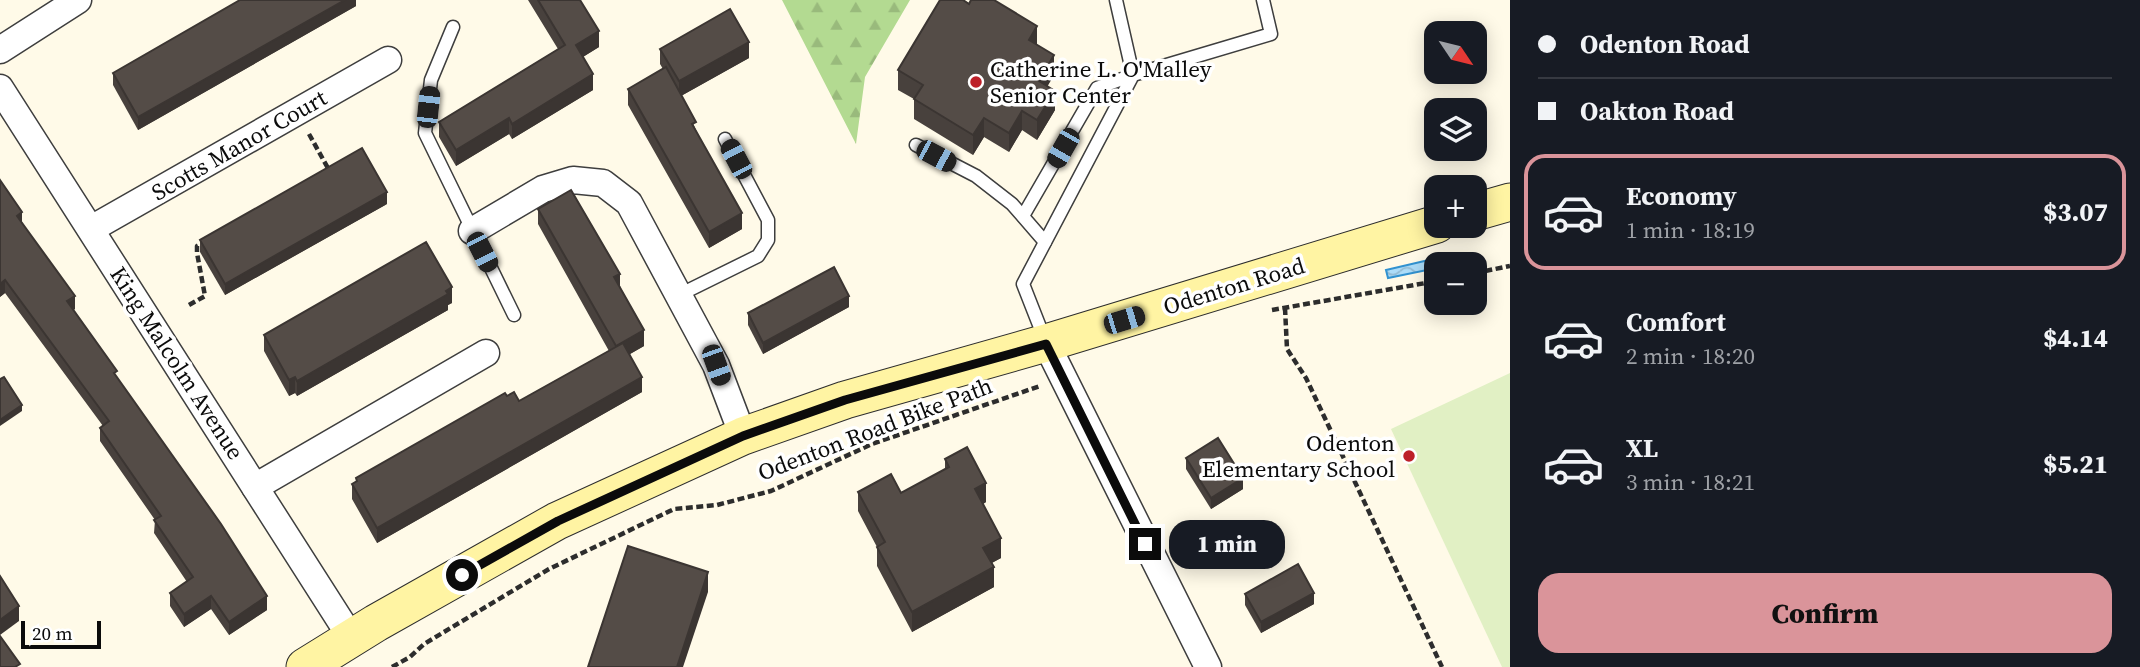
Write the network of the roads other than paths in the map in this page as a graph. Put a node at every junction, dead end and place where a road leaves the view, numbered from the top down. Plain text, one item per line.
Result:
1 (78, 0) edge
2 (1116, 0) edge
3 (1263, 0) edge
4 (453, 27) dead end
5 (0, 50) edge
6 (388, 60) dead end
7 (1133, 75) junction
8 (0, 88) edge
9 (725, 139) dead end
10 (916, 145) dead end
11 (1510, 202) edge
12 (1487, 209) edge
13 (1023, 216) junction
14 (91, 229) junction
15 (1424, 229) edge
16 (472, 231) junction
17 (1045, 242) junction
18 (679, 295) junction
19 (514, 315) dead end
20 (486, 353) dead end
21 (1054, 359) junction
22 (743, 436) junction
23 (255, 487) junction
24 (352, 639) junction
25 (305, 667) edge
26 (1208, 667) edge

1 - 5 street
2 - 7 lane
3 - 7 lane
4 - 16 lane
6 - 14 street, Scotts Manor Court
7 - 13 lane
7 - 17 lane
8 - 14 street, King Malcolm Avenue
9 - 18 lane
10 - 13 lane
11 - 12 street
13 - 17 lane
14 - 23 street, King Malcolm Avenue
15 - 21 street, Odenton Road
16 - 18 street
16 - 19 lane
17 - 21 lane
18 - 22 street
20 - 23 street
21 - 22 street, Odenton Road
21 - 26 street
22 - 24 street, Odenton Road
23 - 24 street, King Malcolm Avenue
24 - 25 street, Odenton Road

